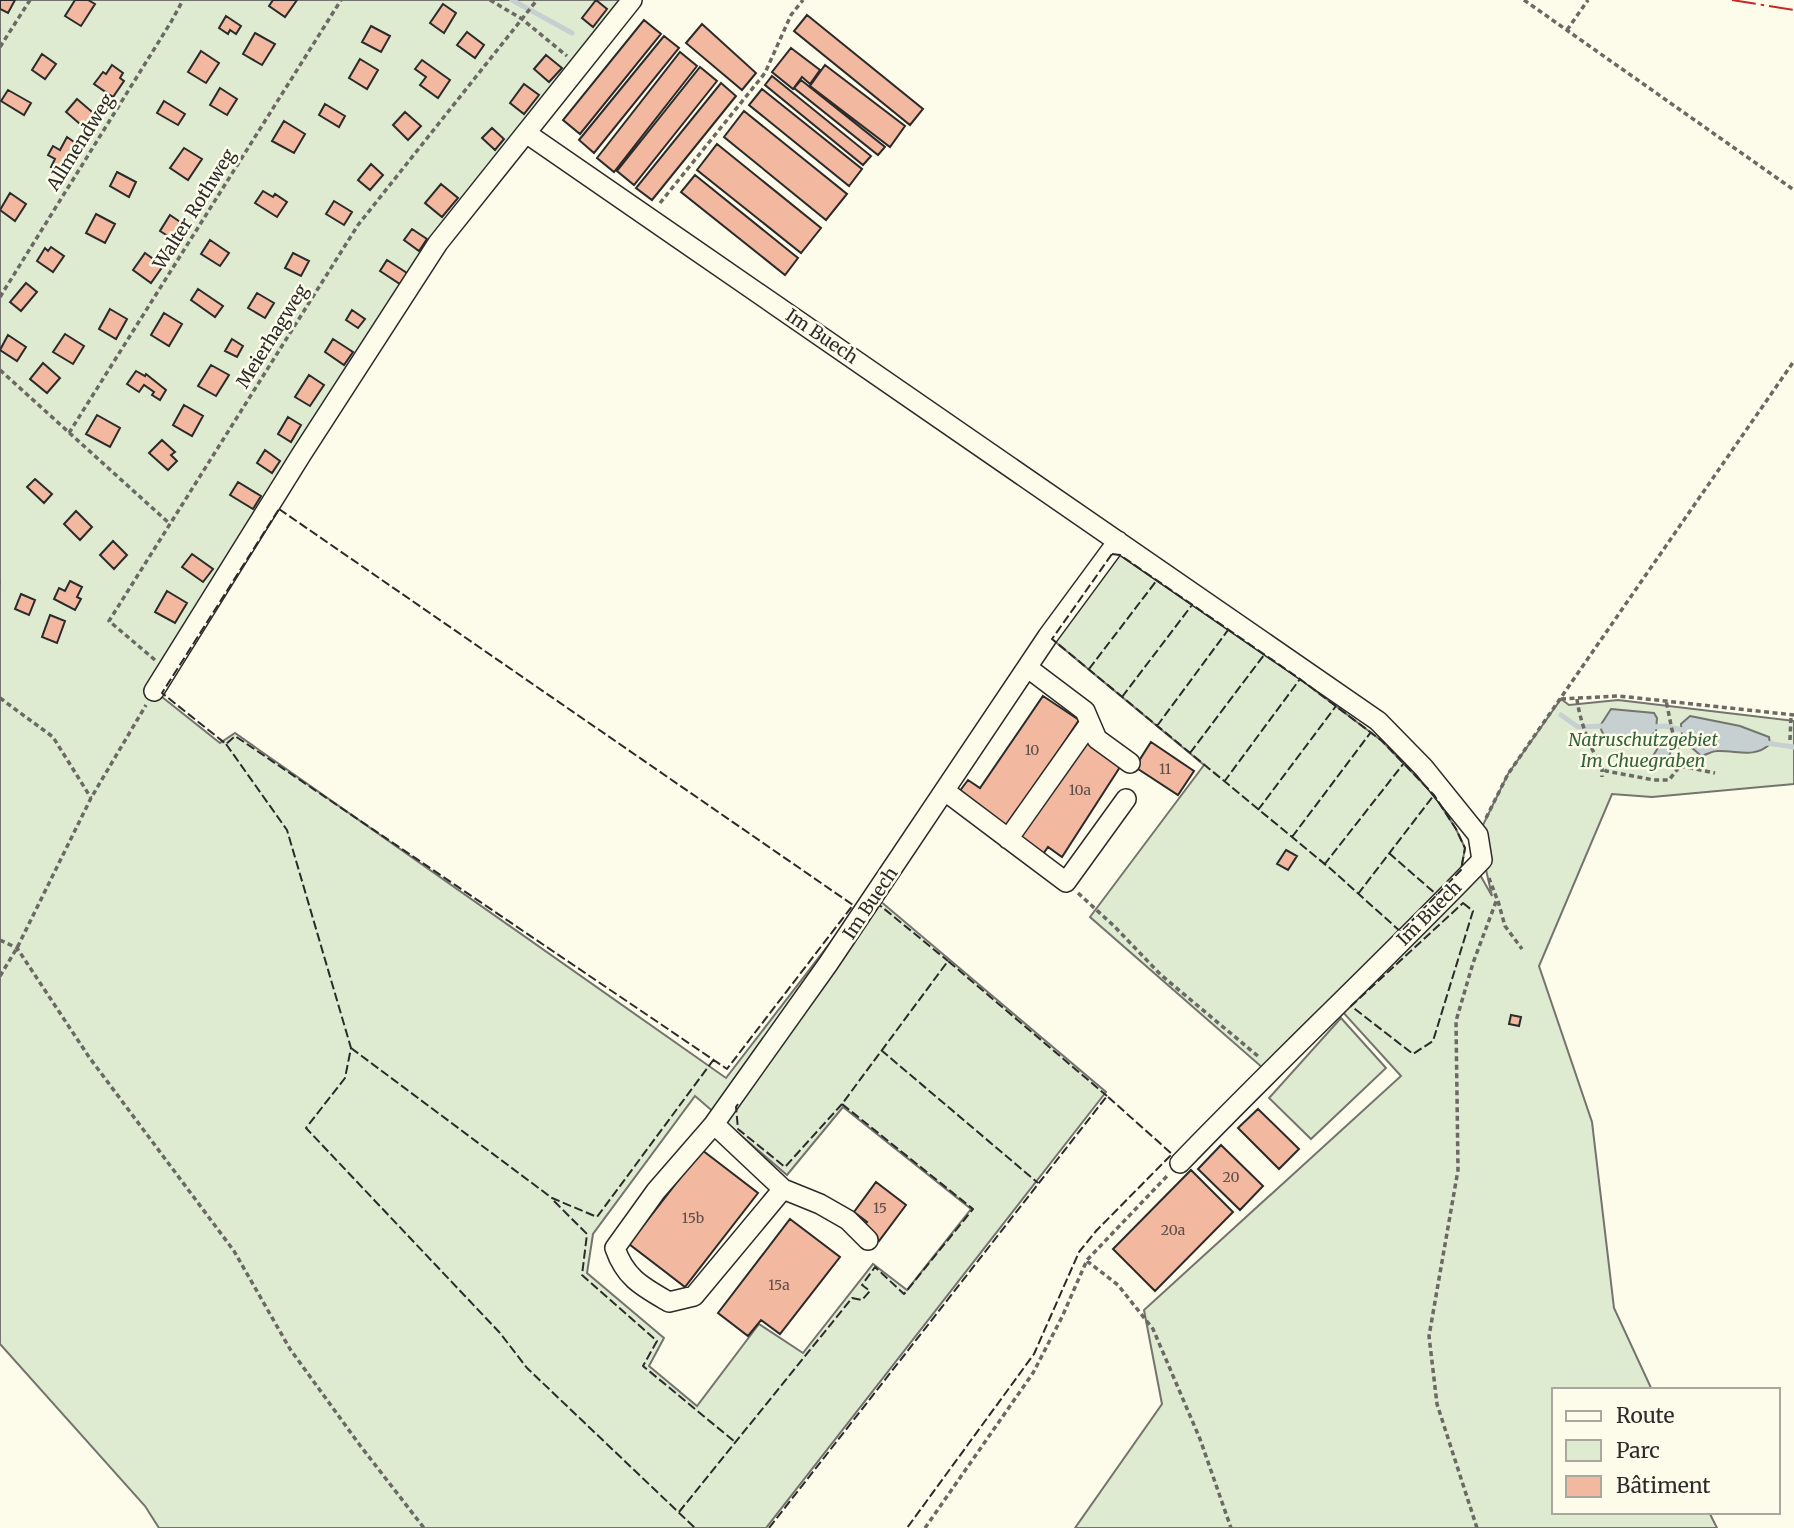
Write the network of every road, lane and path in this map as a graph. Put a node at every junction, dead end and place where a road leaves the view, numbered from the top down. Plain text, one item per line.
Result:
1 (30, 0) edge
2 (183, 0) edge
3 (341, 0) edge
4 (490, 0) edge
5 (632, 0) edge
6 (803, 0) edge
7 (1524, 0) edge
8 (1588, 0) edge
9 (535, 2) edge
10 (522, 19) junction
11 (1567, 30) junction
12 (0, 47) edge
13 (580, 67) junction
14 (526, 133) junction
15 (1794, 190) edge
16 (649, 218) junction
17 (0, 297) edge
18 (1794, 361) edge
19 (0, 370) edge
20 (69, 433) junction
21 (170, 524) junction
22 (1118, 541) junction
23 (1028, 668) junction
24 (168, 669) junction
25 (154, 691) joint
26 (0, 698) edge
27 (1561, 699) junction
28 (1577, 699) junction
29 (1666, 700) junction
30 (1792, 715) edge
31 (1090, 723) junction
32 (1790, 740) dead end
33 (1130, 763) dead end
34 (1680, 766) junction
35 (1602, 767) junction
36 (1715, 773) dead end
37 (1602, 777) dead end
38 (945, 791) junction
39 (91, 797) junction
40 (1126, 799) dead end
41 (1478, 835) junction
42 (1009, 839) junction
43 (1482, 860) junction
44 (1066, 882) junction
45 (1497, 899) junction
46 (0, 940) edge
47 (17, 947) junction
48 (1522, 948) dead end
49 (0, 976) edge
50 (1272, 1068) junction
51 (713, 1124) junction
52 (1180, 1163) joint
53 (783, 1189) junction
54 (868, 1240) dead end
55 (1087, 1260) junction
56 (424, 1528) edge
57 (925, 1528) edge
58 (1231, 1528) edge
59 (1477, 1528) edge

1 - 12 path
2 - 17 path, Allmendweg
3 - 20 path, Walter Rothweg
4 - 10 path
5 - 13 lane
6 - 16 path
7 - 11 path
8 - 11 path
9 - 10 path, Meierhagweg
10 - 13 path
10 - 21 path, Meierhagweg
11 - 15 path
13 - 14 lane
14 - 16 lane, Im Buech
14 - 24 lane
16 - 22 lane, Im Buech
18 - 27 path
19 - 20 path
20 - 21 path
21 - 24 path, Meierhagweg
22 - 23 lane, Im Buech
22 - 41 lane, Im Buech
23 - 31 lane
23 - 38 lane, Im Buech
24 - 25 lane
25 - 39 path
26 - 39 path
27 - 28 path
27 - 41 path
28 - 29 path
28 - 35 path
29 - 30 path
29 - 34 path
30 - 32 path
31 - 33 lane
31 - 42 lane
34 - 35 path
34 - 36 path
35 - 37 path
38 - 42 lane
38 - 51 lane, Im Buech
39 - 47 path
40 - 44 lane
41 - 43 lane, Im Buech
42 - 44 lane
43 - 45 path
43 - 50 lane, Im Buech
44 - 50 path
45 - 48 path
45 - 59 path
46 - 47 path
47 - 49 path
47 - 56 path
50 - 52 lane, Im Buech
51 - 53 lane
51 - 53 lane, Im Buech
52 - 55 path
53 - 54 lane
55 - 57 path
55 - 58 path

